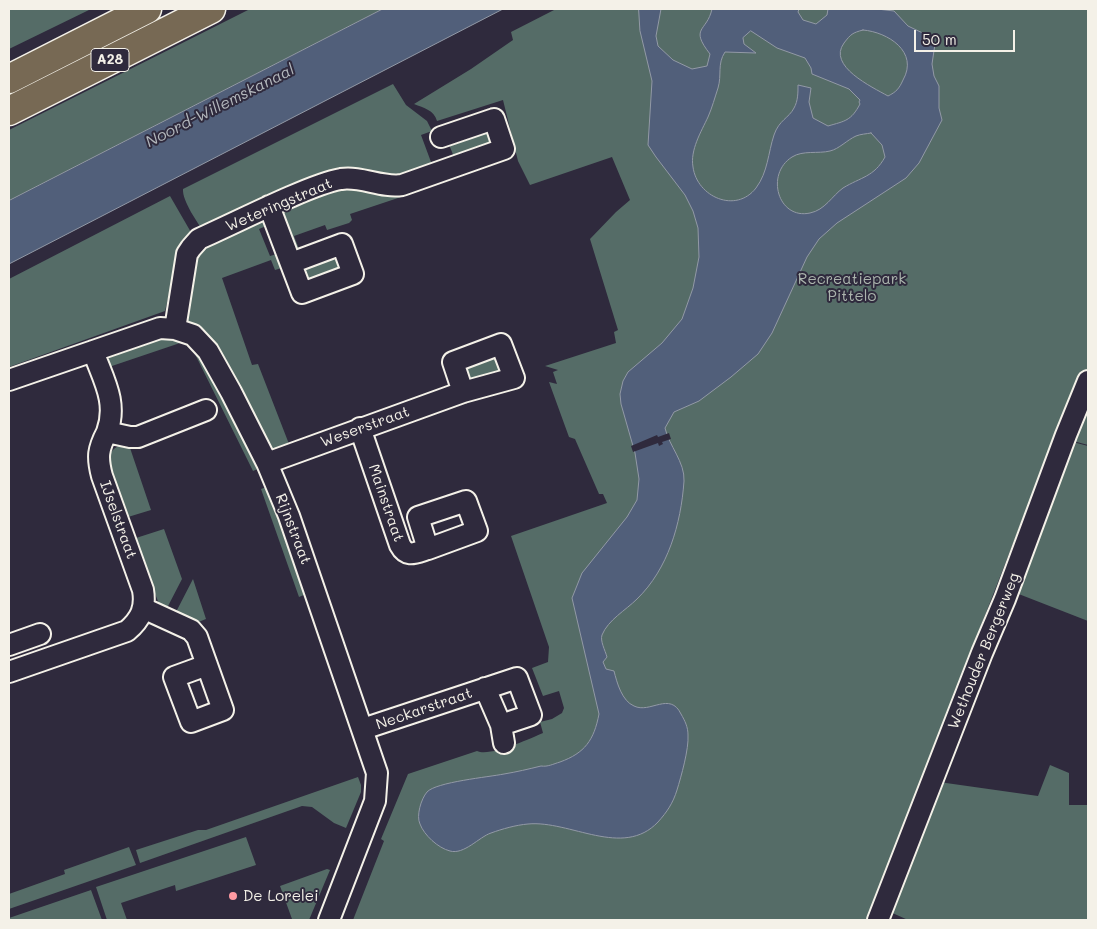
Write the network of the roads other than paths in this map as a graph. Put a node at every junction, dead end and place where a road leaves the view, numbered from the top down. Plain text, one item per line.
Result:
1 (104, 9) edge
2 (147, 9) edge
3 (211, 9) edge
4 (65, 50) junction
5 (9, 79) edge
6 (9, 111) edge
7 (451, 168) junction
8 (269, 206) junction
9 (291, 263) dead end
10 (175, 329) junction
11 (93, 351) junction
12 (9, 380) edge
13 (1088, 381) edge
14 (463, 392) dead end
15 (206, 410) dead end
16 (360, 428) junction
17 (106, 432) junction
18 (266, 463) junction
19 (428, 549) dead end
20 (143, 608) junction
21 (40, 634) dead end
22 (9, 645) edge
23 (207, 665) dead end
24 (10, 669) edge
25 (485, 688) junction
26 (363, 729) junction
27 (329, 920) edge
28 (878, 920) edge

1 - 4 highway, A28
2 - 4 highway, A28
3 - 6 highway, A28
4 - 5 highway, A28
7 - 7 street, Weteringstraat
7 - 8 street, Weteringstraat
8 - 9 street
8 - 10 street, Weteringstraat
10 - 11 street
10 - 18 street, Rijnstraat
11 - 12 street
11 - 17 street, IJselstraat
13 - 28 street, Wethouder Bergerweg
14 - 16 street, Weserstraat
15 - 17 street
16 - 18 street, Weserstraat
16 - 19 street, Mainstraat
17 - 20 street, IJselstraat
18 - 26 street, Rijnstraat
20 - 23 street
20 - 24 street
21 - 22 street
25 - 25 street, Neckarstraat
25 - 26 street, Neckarstraat
26 - 27 street, Rijnstraat

